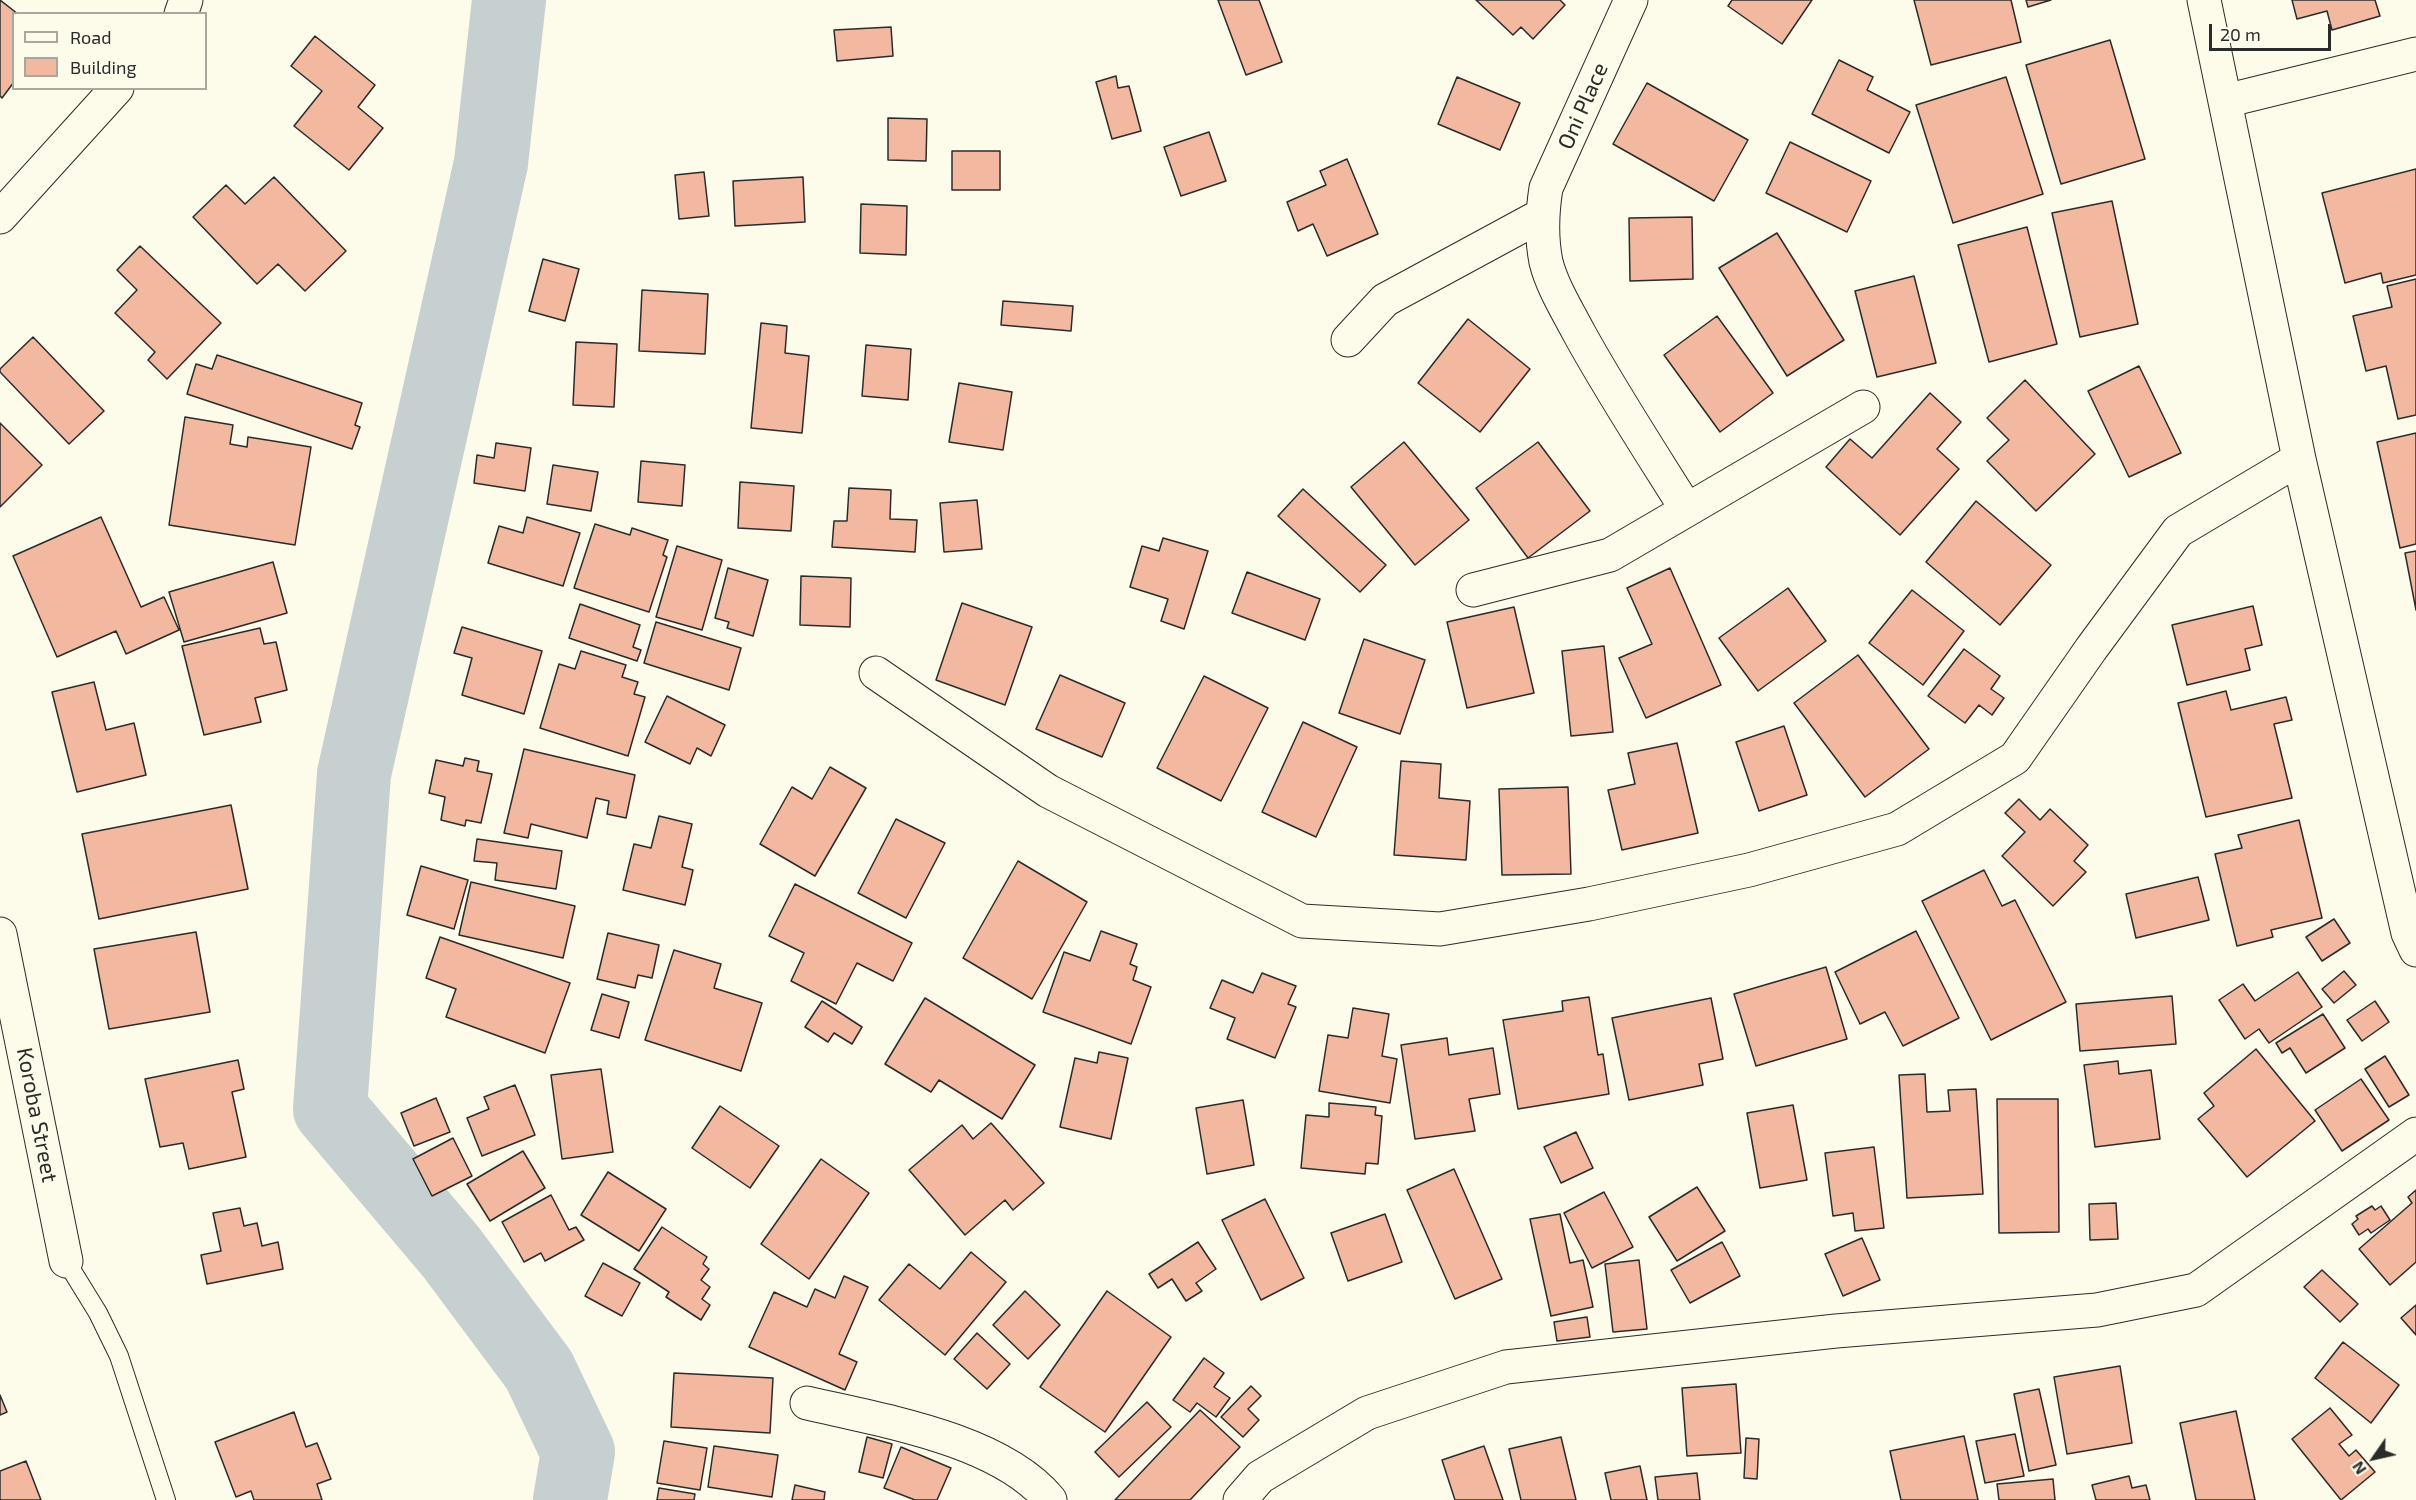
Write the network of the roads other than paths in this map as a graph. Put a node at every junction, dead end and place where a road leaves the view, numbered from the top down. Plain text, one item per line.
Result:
1 (1631, 0) edge
2 (2204, 0) edge
3 (2416, 54) edge
4 (115, 90) edge
5 (2225, 101) junction
6 (1542, 215) junction
7 (0, 217) edge
8 (1348, 340) dead end
9 (1863, 407) dead end
10 (2299, 459) junction
11 (1687, 510) junction
12 (1473, 590) dead end
13 (876, 673) dead end
14 (0, 934) edge
15 (2416, 950) edge
16 (2416, 1134) edge
17 (66, 1261) joint
18 (807, 1403) dead end
19 (166, 1500) edge
20 (1050, 1500) edge
21 (1240, 1500) edge

1 - 6 street, Oni Place
2 - 5 street
3 - 5 street
4 - 7 street
5 - 10 street
6 - 8 street
6 - 11 street, Oni Place
9 - 11 street
10 - 13 street
10 - 15 street
11 - 12 street
14 - 17 street, Koroba Street
16 - 21 street
17 - 19 lane
18 - 20 street

